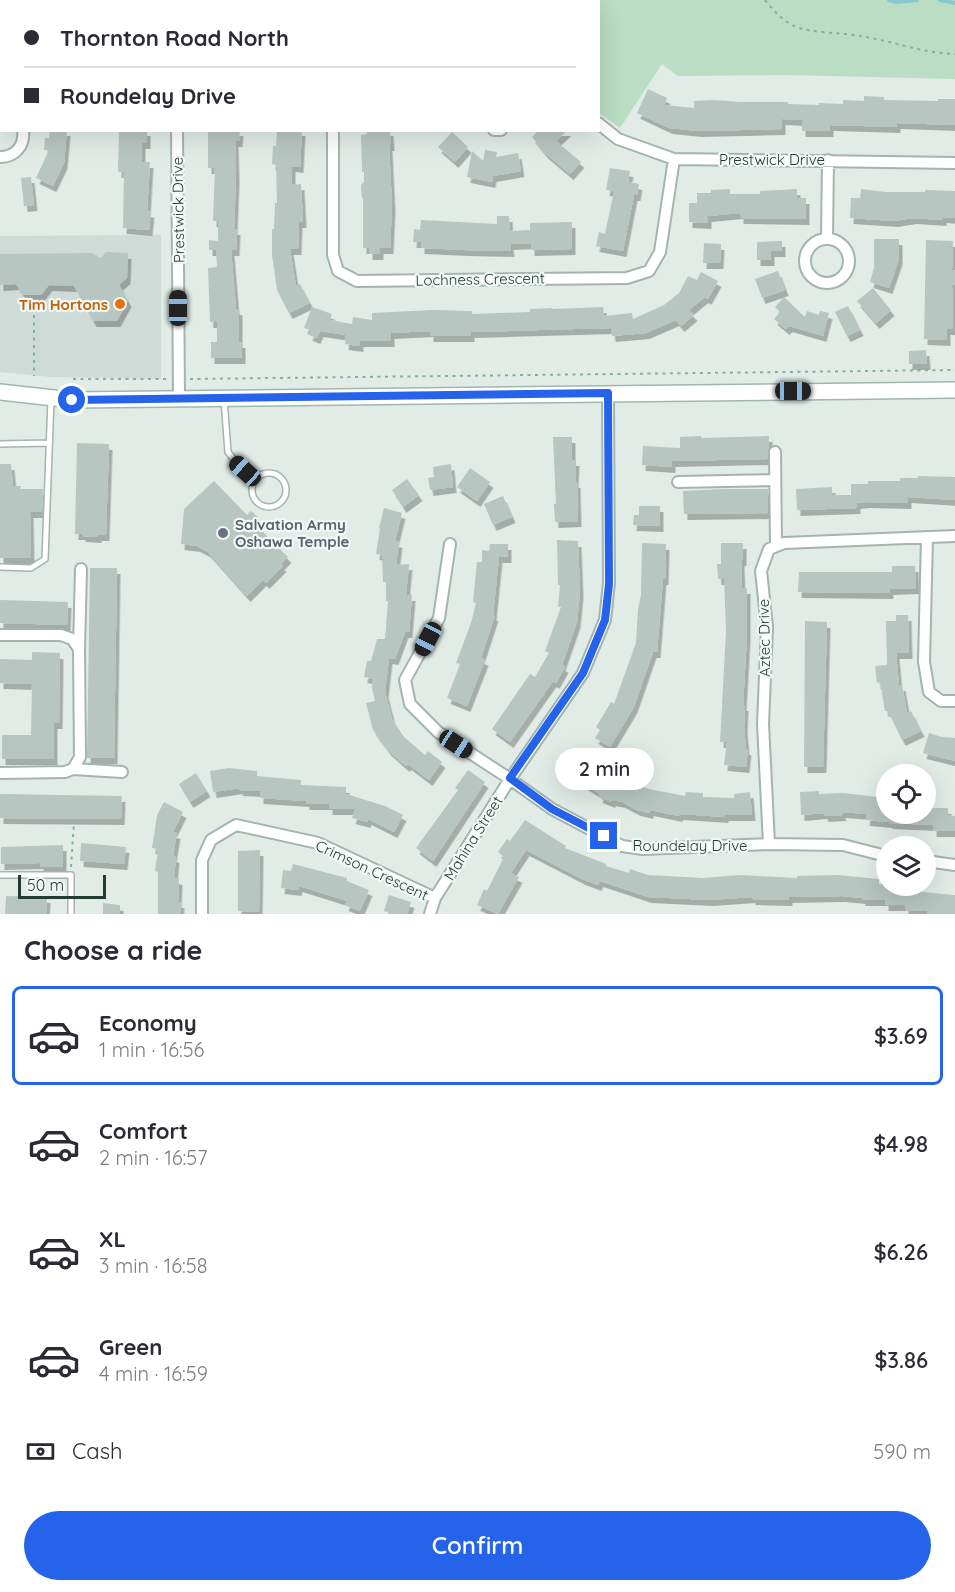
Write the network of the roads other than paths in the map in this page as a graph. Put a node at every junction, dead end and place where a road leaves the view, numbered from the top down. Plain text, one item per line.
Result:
1 (600, 125) edge
2 (23, 132) edge
3 (177, 132) edge
4 (333, 132) edge
5 (0, 158) edge
6 (674, 159) junction
7 (828, 160) junction
8 (955, 163) edge
9 (827, 238) junction
10 (955, 390) edge
11 (0, 392) edge
12 (608, 393) junction
13 (178, 398) junction
14 (51, 399) junction
15 (224, 399) junction
16 (49, 443) junction
17 (0, 444) edge
18 (775, 452) dead end
19 (255, 479) junction
20 (775, 480) junction
21 (678, 482) dead end
22 (955, 536) edge
23 (927, 537) junction
24 (450, 544) dead end
25 (776, 546) junction
26 (0, 567) edge
27 (81, 568) dead end
28 (0, 636) edge
29 (79, 649) junction
30 (955, 701) edge
31 (73, 769) junction
32 (122, 772) dead end
33 (0, 774) edge
34 (510, 778) junction
35 (769, 844) junction
36 (876, 853) edge
37 (936, 862) edge
38 (955, 865) edge
39 (0, 875) edge
40 (435, 898) junction
41 (70, 914) edge
42 (202, 914) edge
43 (430, 914) edge

1 - 6 street, Prestwick Drive
2 - 5 street
3 - 13 street, Prestwick Drive
4 - 6 street, Lochness Crescent
6 - 7 street, Prestwick Drive
7 - 8 street, Prestwick Drive
7 - 9 street
9 - 9 street
10 - 12 main road
11 - 14 main road
12 - 15 main road
12 - 34 street, Mahina Street
13 - 14 main road
13 - 15 main road
14 - 16 lane
15 - 19 lane
16 - 17 lane
16 - 26 lane
18 - 20 street
19 - 19 lane
20 - 21 street
20 - 25 street
22 - 23 street
23 - 25 street
23 - 30 street
24 - 34 street, Roundelay Drive
25 - 35 street, Aztec Drive
27 - 29 street
28 - 29 street
29 - 31 street
31 - 32 street
31 - 33 street
34 - 35 street, Roundelay Drive
34 - 40 street, Mahina Street
35 - 36 street, Roundelay Drive
37 - 38 street
39 - 41 lane
40 - 42 street, Crimson Crescent
40 - 43 street, Mahina Street

